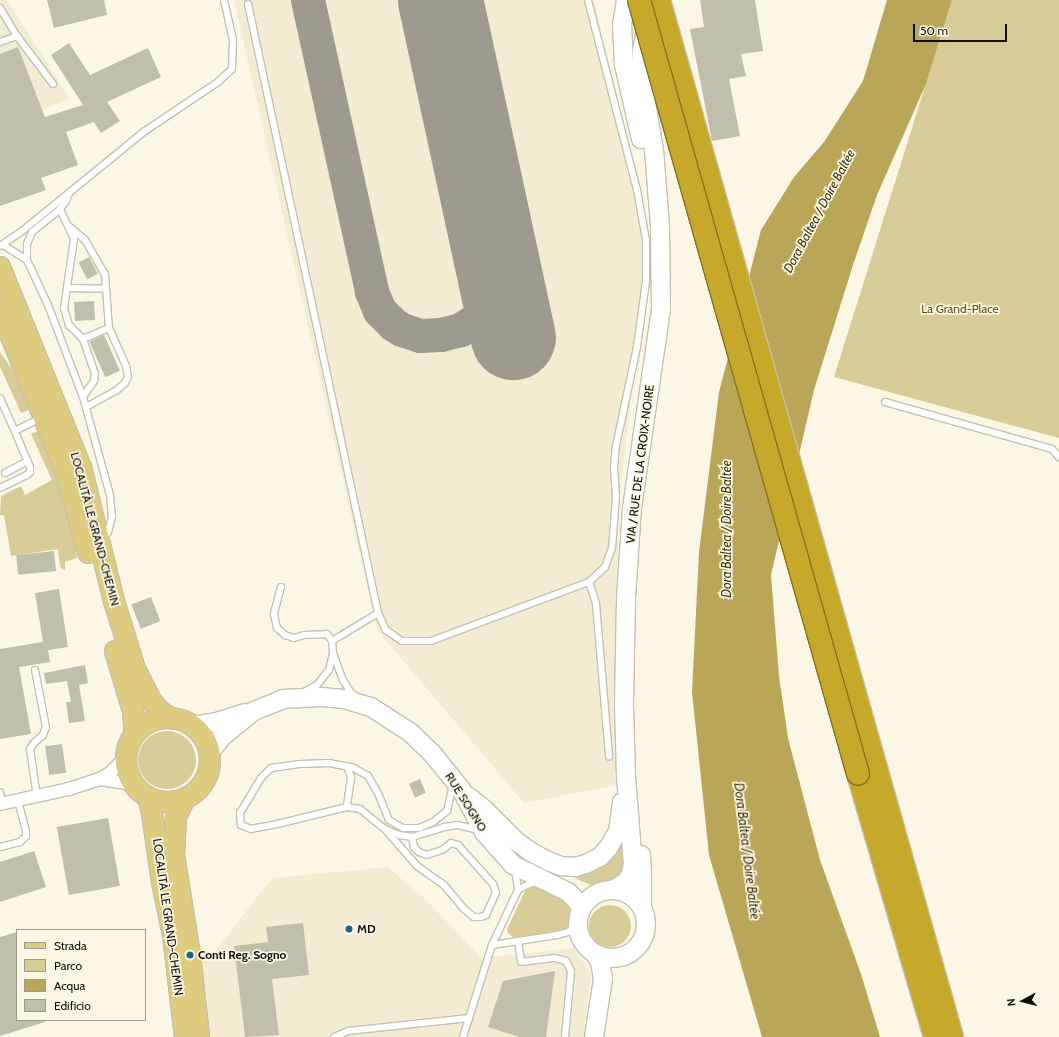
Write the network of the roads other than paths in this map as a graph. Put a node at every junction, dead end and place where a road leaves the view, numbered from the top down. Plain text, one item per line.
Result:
1 (224, 0) edge
2 (588, 0) edge
3 (626, 0) edge
4 (639, 0) edge
5 (652, 0) edge
6 (659, 0) edge
7 (248, 4) dead end
8 (0, 8) edge
9 (17, 36) junction
10 (0, 42) edge
11 (52, 84) dead end
12 (69, 193) junction
13 (657, 194) junction
14 (60, 209) junction
15 (70, 227) junction
16 (2, 245) edge
17 (27, 260) junction
18 (0, 267) edge
19 (66, 288) junction
20 (106, 290) junction
21 (0, 309) edge
22 (109, 328) junction
23 (0, 331) edge
24 (83, 339) junction
25 (23, 364) junction
26 (83, 397) junction
27 (0, 398) edge
28 (885, 402) dead end
29 (86, 408) junction
30 (45, 417) junction
31 (15, 431) junction
32 (1059, 457) edge
33 (28, 461) junction
34 (5, 473) dead end
35 (0, 488) edge
36 (99, 541) junction
37 (589, 582) junction
38 (281, 587) dead end
39 (378, 613) junction
40 (332, 641) junction
41 (333, 653) junction
42 (35, 670) dead end
43 (294, 698) junction
44 (371, 707) junction
45 (254, 711) junction
46 (170, 718) junction
47 (192, 726) junction
48 (136, 732) junction
49 (625, 735) junction
50 (209, 753) junction
51 (609, 756) dead end
52 (126, 757) junction
53 (347, 766) junction
54 (866, 770) junction
55 (626, 777) junction
56 (100, 779) junction
57 (462, 789) junction
58 (140, 791) junction
59 (36, 796) junction
60 (185, 798) junction
61 (1, 800) edge
62 (18, 801) junction
63 (347, 807) junction
64 (385, 829) junction
65 (484, 832) junction
66 (412, 837) junction
67 (0, 847) edge
68 (513, 865) junction
69 (542, 880) junction
70 (518, 890) junction
71 (608, 891) junction
72 (642, 908) junction
73 (580, 916) junction
74 (518, 942) junction
75 (492, 945) junction
76 (595, 954) junction
77 (619, 957) junction
78 (603, 979) junction
79 (468, 1018) junction
80 (185, 1037) edge
81 (199, 1037) edge
82 (334, 1037) edge
83 (463, 1037) edge
84 (565, 1037) edge
85 (594, 1037) edge
86 (935, 1037) edge
87 (952, 1037) edge

1 - 12 lane
2 - 37 lane
3 - 13 street, VIA / RUE DE LA CROIX-NOIRE
4 - 54 highway, bridge
5 - 13 street, VIA / RUE DE LA CROIX-NOIRE
6 - 54 highway
7 - 39 lane
8 - 9 lane
9 - 10 lane
9 - 11 lane
12 - 14 lane
12 - 16 lane
13 - 49 street, VIA / RUE DE LA CROIX-NOIRE
14 - 15 lane
14 - 17 lane
15 - 19 lane
15 - 20 lane
16 - 17 lane
17 - 26 lane
18 - 36 main road, LOCALITÀ LE GRAND-CHEMIN
19 - 20 lane
19 - 24 lane
20 - 22 lane
21 - 25 main road, LOCALITÀ LE GRAND-CHEMIN
22 - 24 lane
22 - 29 lane
23 - 25 street
24 - 26 lane
25 - 30 main road, LOCALITÀ LE GRAND-CHEMIN
26 - 29 lane
27 - 31 lane
28 - 32 lane
29 - 36 lane
30 - 31 lane
30 - 48 main road, LOCALITÀ LE GRAND-CHEMIN
31 - 33 lane
33 - 34 lane
33 - 35 lane
36 - 46 main road, LOCALITÀ LE GRAND-CHEMIN
37 - 39 lane
37 - 51 lane
38 - 40 lane
39 - 40 lane
40 - 41 lane
41 - 43 lane
41 - 44 lane
42 - 59 lane
43 - 44 street, RUE SOGNO
43 - 45 street, RUE SOGNO
44 - 57 street, RUE SOGNO
45 - 47 street, RUE SOGNO
45 - 50 street, RUE SOGNO
46 - 47 main road, LOCALITÀ LE GRAND-CHEMIN
46 - 48 main road, LOCALITÀ LE GRAND-CHEMIN
47 - 50 main road, LOCALITÀ LE GRAND-CHEMIN
48 - 52 main road, LOCALITÀ LE GRAND-CHEMIN
49 - 55 street, VIA / RUE DE LA CROIX-NOIRE
49 - 72 street, VIA / RUE DE LA CROIX-NOIRE
50 - 60 main road, LOCALITÀ LE GRAND-CHEMIN
52 - 56 street
52 - 58 main road, LOCALITÀ LE GRAND-CHEMIN
53 - 57 lane
53 - 63 lane
53 - 63 lane
54 - 86 highway
54 - 87 highway
55 - 57 street
55 - 71 street, VIA / RUE DE LA CROIX-NOIRE
56 - 58 street
56 - 59 street
57 - 65 street, RUE SOGNO
57 - 71 street, RUE SOGNO
58 - 60 main road, LOCALITÀ LE GRAND-CHEMIN
58 - 80 main road, LOCALITÀ LE GRAND-CHEMIN
59 - 62 street
60 - 81 main road, LOCALITÀ LE GRAND-CHEMIN
61 - 62 street
62 - 67 lane
63 - 64 lane
64 - 66 lane
64 - 66 lane
65 - 66 lane
65 - 68 street, RUE SOGNO
68 - 69 street, RUE SOGNO
68 - 70 lane
69 - 70 lane
69 - 73 street, RUE SOGNO
70 - 75 lane
71 - 72 street
71 - 73 street
72 - 77 street
73 - 74 lane
73 - 76 street
74 - 75 lane
74 - 84 lane
75 - 79 lane
76 - 77 street
76 - 78 street
77 - 78 street
78 - 85 street
79 - 82 lane
79 - 83 lane

